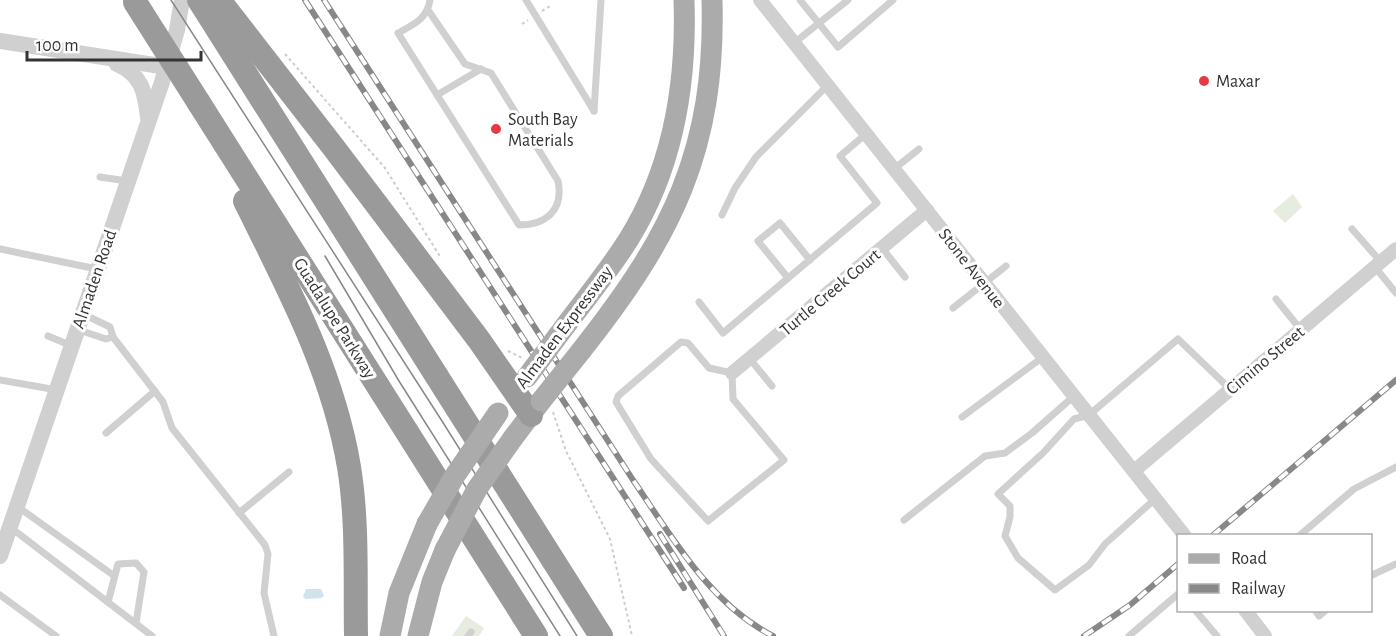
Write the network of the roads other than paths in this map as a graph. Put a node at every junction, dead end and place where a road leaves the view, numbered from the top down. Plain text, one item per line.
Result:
1 (182, 0) edge
2 (199, 0) edge
3 (219, 0) edge
4 (430, 0) edge
5 (526, 0) edge
6 (601, 0) edge
7 (684, 0) edge
8 (712, 0) edge
9 (760, 0) edge
10 (800, 0) edge
11 (848, 0) edge
12 (893, 0) edge
13 (134, 1) edge
14 (428, 10) junction
15 (819, 25) junction
16 (0, 41) edge
17 (794, 43) junction
18 (99, 57) junction
19 (167, 67) junction
20 (481, 69) junction
21 (828, 86) junction
22 (437, 95) junction
23 (148, 121) junction
24 (866, 134) junction
25 (919, 150) dead end
26 (229, 151) junction
27 (894, 169) junction
28 (100, 177) dead end
29 (127, 182) junction
30 (927, 210) junction
31 (722, 215) dead end
32 (1352, 229) dead end
33 (882, 248) junction
34 (0, 249) edge
35 (1396, 249) edge
36 (810, 260) junction
37 (1378, 265) junction
38 (1006, 266) dead end
39 (98, 269) junction
40 (905, 277) dead end
41 (788, 279) junction
42 (985, 284) junction
43 (1396, 292) edge
44 (1276, 299) dead end
45 (699, 302) dead end
46 (953, 308) dead end
47 (80, 322) junction
48 (1301, 330) junction
49 (48, 336) dead end
50 (113, 337) junction
51 (72, 346) junction
52 (1043, 357) junction
53 (750, 359) junction
54 (732, 373) junction
55 (0, 381) edge
56 (521, 384) junction
57 (772, 387) dead end
58 (1230, 389) junction
59 (57, 390) junction
60 (155, 391) junction
61 (1074, 396) junction
62 (536, 408) junction
63 (1089, 415) junction
64 (962, 417) dead end
65 (106, 433) dead end
66 (1396, 467) edge
67 (1134, 471) junction
68 (289, 472) dead end
69 (1156, 499) junction
70 (17, 506) junction
71 (239, 513) junction
72 (904, 520) dead end
73 (10, 527) junction
74 (1183, 534) edge
75 (1301, 534) edge
76 (0, 556) edge
77 (1396, 564) edge
78 (113, 576) junction
79 (1372, 576) edge
80 (0, 595) edge
81 (1177, 596) edge
82 (108, 602) junction
83 (1197, 612) edge
84 (1247, 612) edge
85 (136, 624) junction
86 (56, 636) edge
87 (152, 636) edge
88 (274, 636) edge
89 (356, 636) edge
90 (390, 636) edge
91 (418, 636) edge
92 (536, 636) edge
93 (601, 636) edge
94 (1129, 636) edge
95 (1217, 636) edge
96 (1265, 636) edge

1 - 19 street, Almaden Road
2 - 93 highway
3 - 56 highway
4 - 14 lane
5 - 6 lane
7 - 56 main road, Almaden Expressway, bridge
8 - 62 main road, Almaden Expressway, bridge
9 - 17 street, Stone Avenue
10 - 15 lane
11 - 15 lane
12 - 15 lane
13 - 26 highway, Guadalupe Parkway, bridge
14 - 20 lane
14 - 22 lane
15 - 17 lane
16 - 18 street
17 - 21 street, Stone Avenue
18 - 19 street
18 - 23 street
19 - 23 street, Almaden Road
20 - 22 lane
20 - 22 lane
21 - 24 street, Stone Avenue
21 - 31 lane
23 - 29 street, Almaden Road
24 - 27 street, Stone Avenue
24 - 36 lane
25 - 27 lane
26 - 89 highway
26 - 92 highway, Guadalupe Parkway
27 - 30 street, Stone Avenue
28 - 29 lane
29 - 39 street, Almaden Road
30 - 33 street, Turtle Creek Court
30 - 42 street, Stone Avenue
32 - 37 lane
33 - 40 lane
33 - 53 street, Turtle Creek Court
34 - 39 lane
35 - 37 street, Cimino Street
36 - 41 lane
36 - 41 lane
37 - 43 lane
37 - 48 street, Cimino Street
38 - 42 lane
39 - 47 street, Almaden Road
41 - 45 lane
42 - 46 lane
42 - 52 street, Stone Avenue
44 - 48 lane
47 - 50 lane
47 - 50 lane
47 - 51 street, Almaden Road
48 - 58 street, Cimino Street
49 - 51 lane
50 - 60 lane
51 - 59 street, Almaden Road
52 - 61 street, Stone Avenue
52 - 64 lane
53 - 54 street, Turtle Creek Court
53 - 57 lane
54 - 54 lane
55 - 59 lane
56 - 62 highway
56 - 90 main road, Almaden Expressway, bridge
58 - 63 lane
58 - 67 street, Cimino Street
59 - 70 street, Almaden Road
60 - 65 lane
60 - 71 lane
61 - 63 street, Stone Avenue
61 - 72 lane
62 - 91 main road, Almaden Expressway, bridge
63 - 67 street, Stone Avenue
63 - 69 lane
66 - 75 lane
67 - 69 street, Stone Avenue
68 - 71 lane
69 - 74 street, Stone Avenue
70 - 73 street, Almaden Road
70 - 78 lane
71 - 88 lane
73 - 76 street, Almaden Road
73 - 82 lane
77 - 79 lane
78 - 82 lane
78 - 85 lane
80 - 86 lane
81 - 94 lane
82 - 85 lane
83 - 95 lane
84 - 96 street
85 - 87 lane

